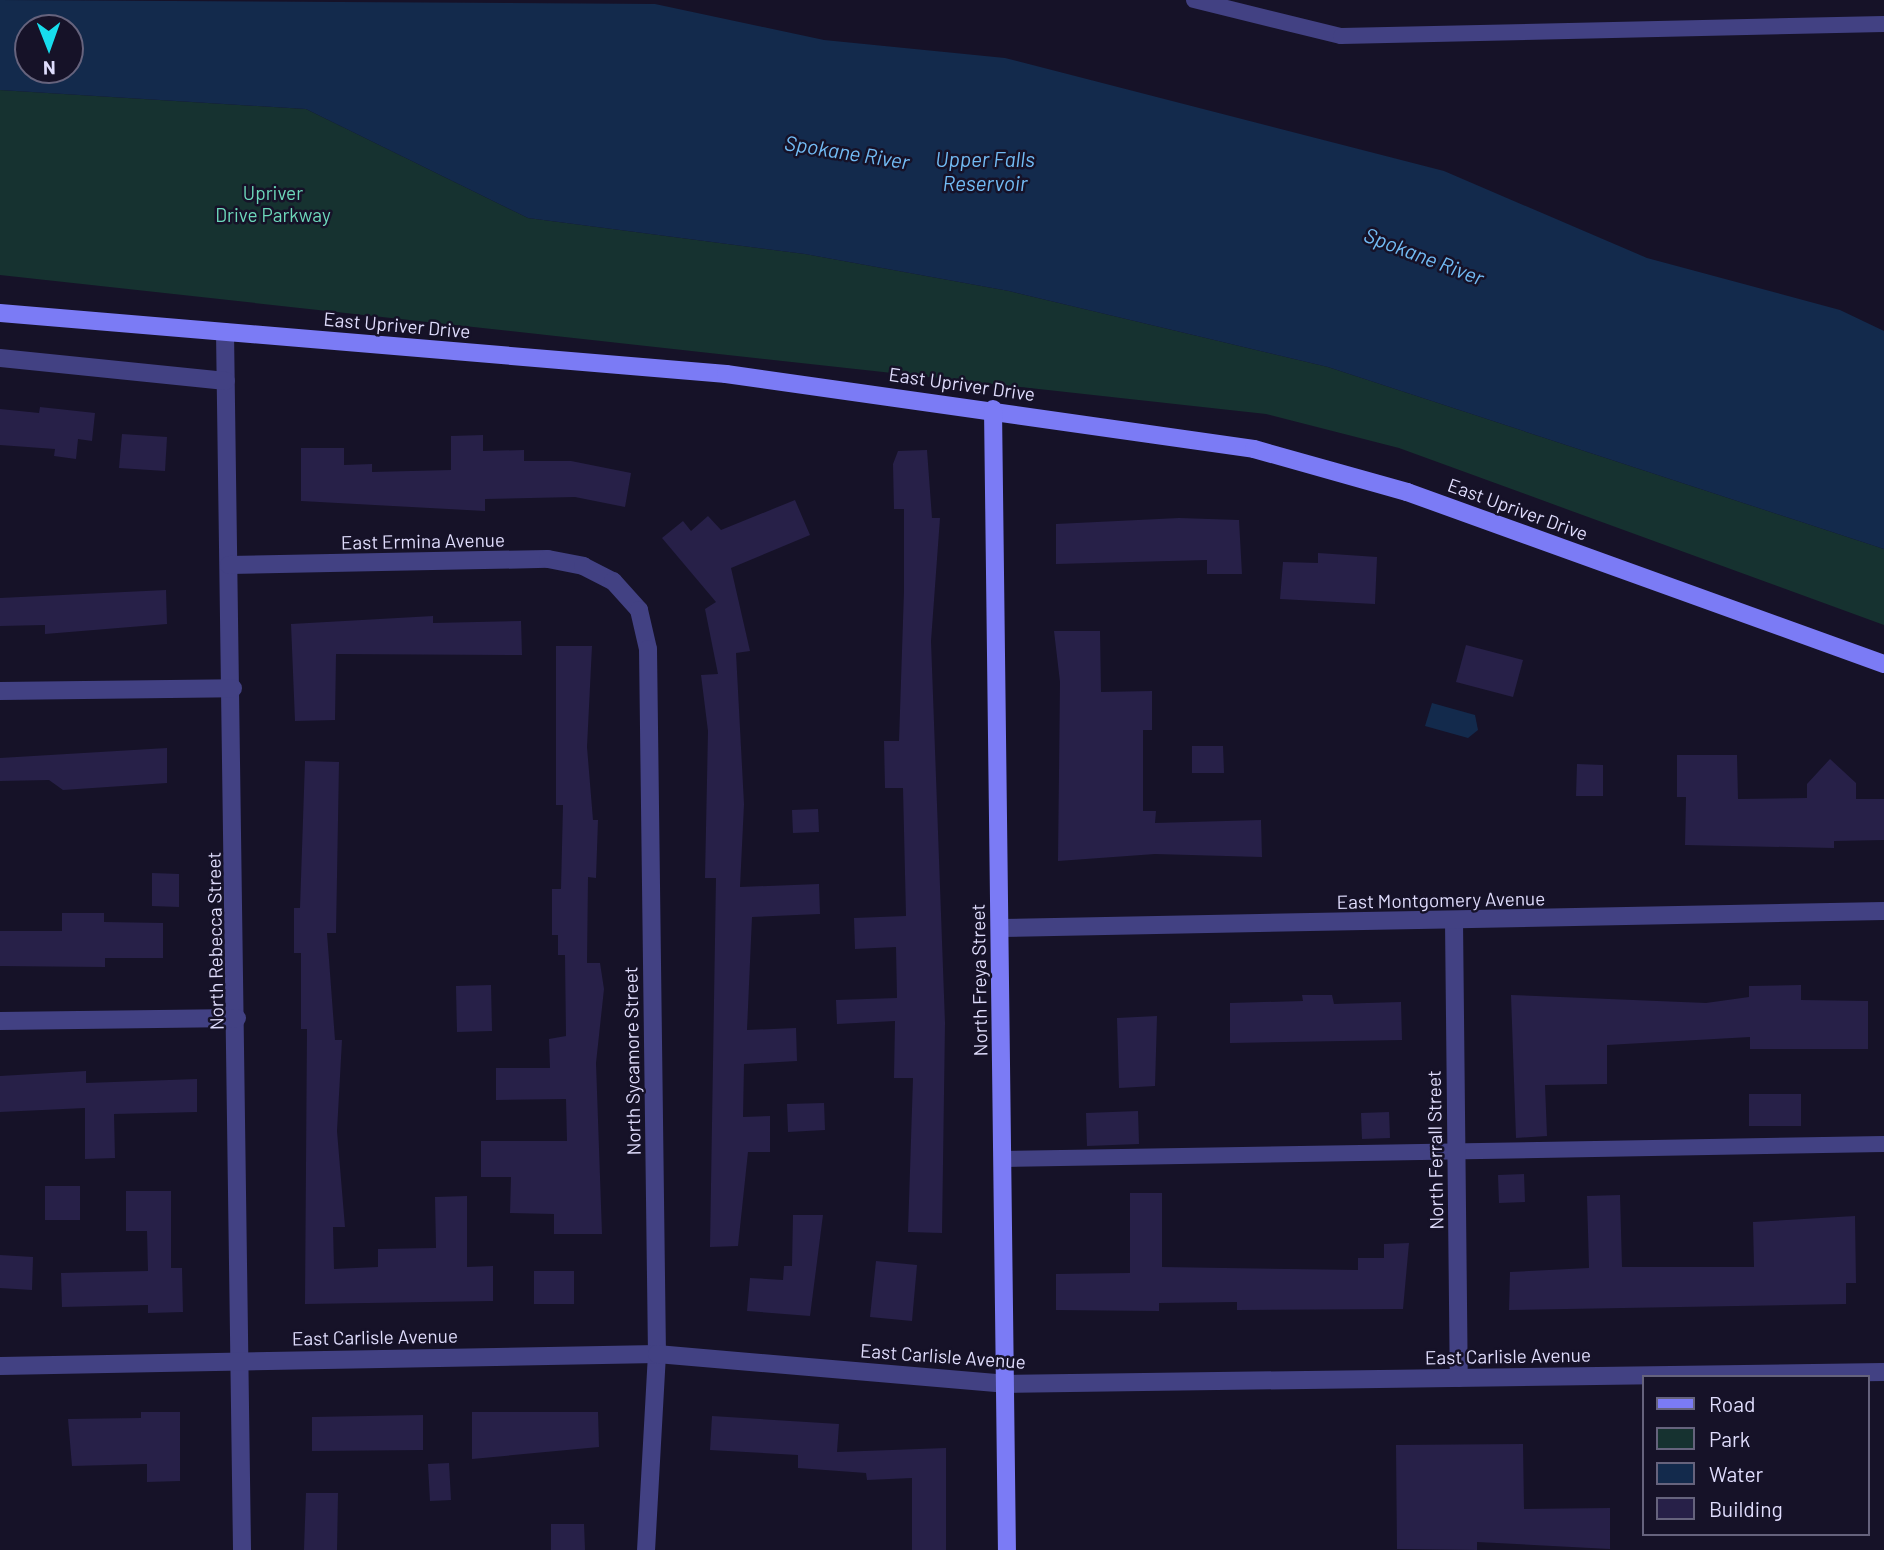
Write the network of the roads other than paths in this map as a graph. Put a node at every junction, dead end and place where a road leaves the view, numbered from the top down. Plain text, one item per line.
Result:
1 (1194, 0) edge
2 (1884, 24) edge
3 (0, 313) edge
4 (225, 332) junction
5 (0, 358) edge
6 (226, 381) junction
7 (993, 409) junction
8 (229, 565) junction
9 (613, 581) joint
10 (1884, 664) edge
11 (233, 688) junction
12 (0, 691) edge
13 (1884, 911) edge
14 (1454, 921) junction
15 (1000, 928) junction
16 (237, 1018) junction
17 (0, 1021) edge
18 (1884, 1144) edge
19 (1456, 1153) junction
20 (1002, 1159) junction
21 (657, 1354) junction
22 (240, 1359) junction
23 (0, 1366) edge
24 (1884, 1372) edge
25 (1643, 1375) edge
26 (1672, 1375) edge
27 (1459, 1378) junction
28 (1005, 1384) junction
29 (242, 1550) edge
30 (646, 1550) edge
31 (1007, 1550) edge

1 - 2 lane
3 - 4 street, East Upriver Drive
4 - 6 street, North Rebecca Street
4 - 7 street, East Upriver Drive
5 - 6 street
6 - 8 street, North Rebecca Street
7 - 10 street, East Upriver Drive
7 - 15 street, North Freya Street
8 - 9 street, East Ermina Avenue
8 - 11 street, North Rebecca Street
9 - 21 street, North Sycamore Street
11 - 12 street
11 - 16 street, North Rebecca Street
13 - 14 street, East Montgomery Avenue
14 - 15 street, East Montgomery Avenue
14 - 19 street, North Ferrall Street
15 - 20 street, North Freya Street
16 - 17 street
16 - 22 street, North Rebecca Street
18 - 19 lane
19 - 20 lane
19 - 27 street, North Ferrall Street
20 - 28 street, North Freya Street
21 - 22 street, East Carlisle Avenue
21 - 28 street, East Carlisle Avenue
21 - 30 street, North Sycamore Street
22 - 23 street, East Carlisle Avenue
22 - 29 street, North Rebecca Street
24 - 26 street, East Carlisle Avenue
25 - 27 street, East Carlisle Avenue
27 - 28 street, East Carlisle Avenue
28 - 31 street, North Freya Street

